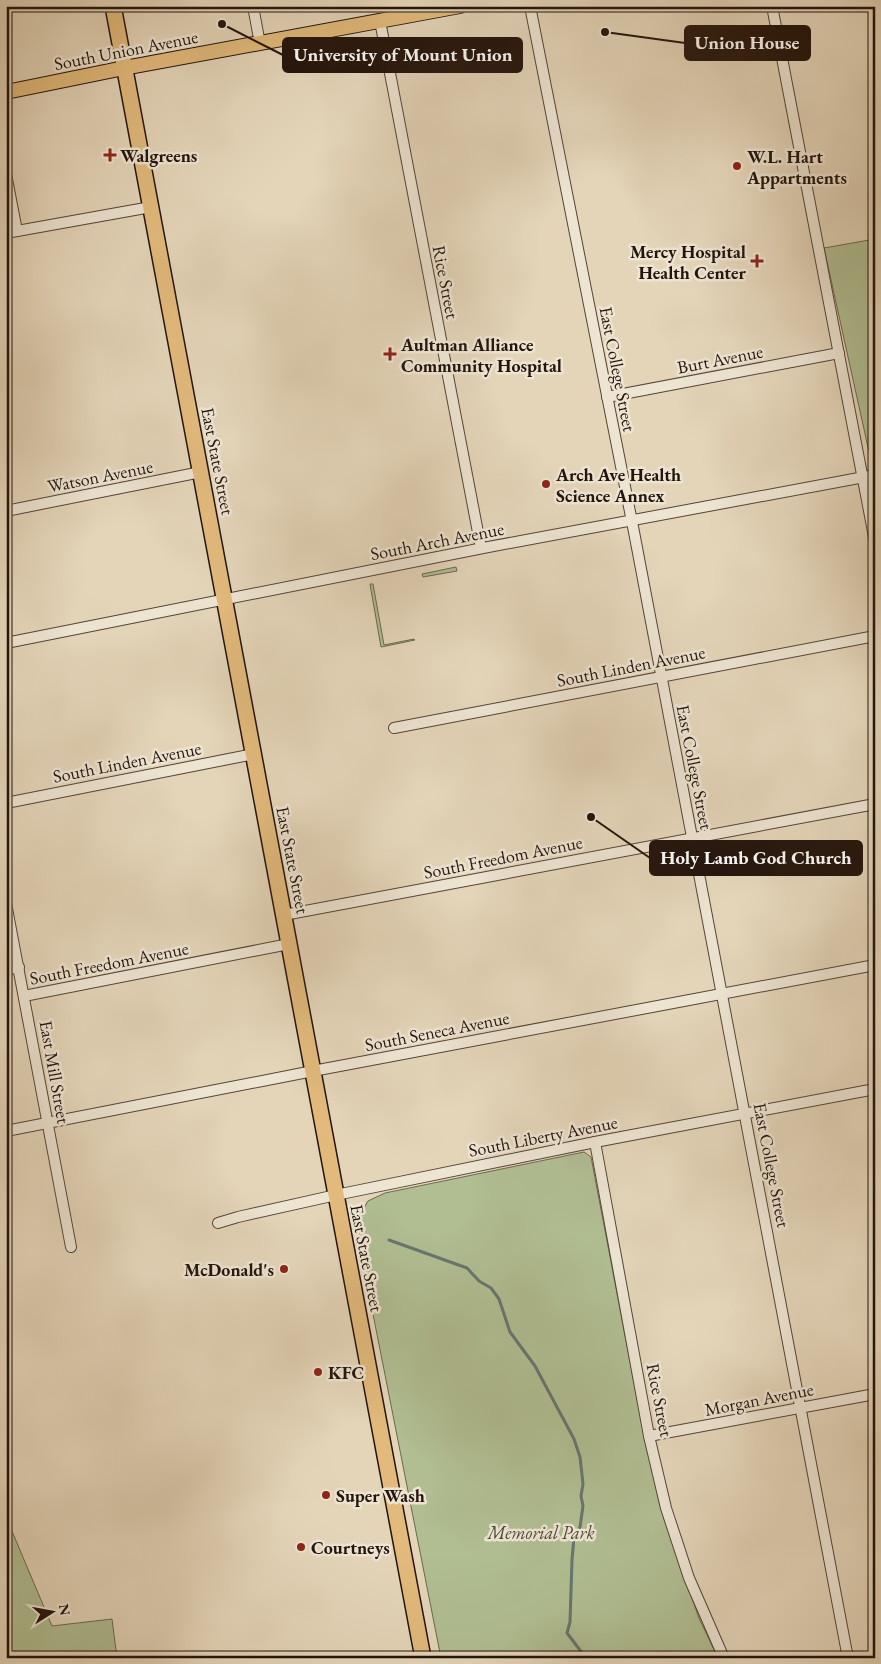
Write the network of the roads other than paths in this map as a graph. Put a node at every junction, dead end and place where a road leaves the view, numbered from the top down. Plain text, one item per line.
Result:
1 (113, 6) edge
2 (253, 6) edge
3 (460, 6) edge
4 (530, 6) edge
5 (772, 6) edge
6 (380, 21) junction
7 (260, 44) junction
8 (124, 68) junction
9 (6, 92) edge
10 (6, 174) edge
11 (151, 208) junction
12 (11, 232) edge
13 (839, 353) junction
14 (607, 397) junction
15 (201, 472) junction
16 (875, 475) edge
17 (863, 477) junction
18 (6, 511) edge
19 (632, 521) junction
20 (875, 542) edge
21 (481, 548) junction
22 (225, 600) junction
23 (875, 636) edge
24 (6, 643) edge
25 (661, 677) junction
26 (394, 728) dead end
27 (254, 754) junction
28 (6, 802) edge
29 (875, 804) edge
30 (692, 838) junction
31 (6, 903) edge
32 (284, 915) junction
33 (289, 944) junction
34 (875, 965) edge
35 (18, 967) junction
36 (6, 970) edge
37 (723, 994) junction
38 (24, 996) junction
39 (313, 1071) junction
40 (875, 1089) edge
41 (746, 1114) junction
42 (47, 1123) junction
43 (6, 1131) edge
44 (595, 1142) junction
45 (336, 1195) junction
46 (218, 1223) dead end
47 (71, 1247) dead end
48 (875, 1394) edge
49 (801, 1407) junction
50 (650, 1436) junction
51 (847, 1652) dead end
52 (723, 1656) dead end
53 (423, 1658) edge

1 - 8 highway, East State Street
2 - 7 street
3 - 6 main road, South Union Avenue
4 - 14 street, East College Street
5 - 13 street
6 - 7 main road, South Union Avenue
6 - 21 street, Rice Street
7 - 8 main road, South Union Avenue
8 - 9 main road, South Union Avenue
8 - 11 highway, East State Street
10 - 12 street
11 - 12 street
11 - 15 highway, East State Street
13 - 14 street, Burt Avenue
13 - 17 street
14 - 19 street, East College Street
15 - 18 street, Watson Avenue
15 - 22 highway, East State Street
16 - 17 street, South Arch Avenue
17 - 19 street, South Arch Avenue
17 - 20 street
19 - 21 street, South Arch Avenue
19 - 25 street, East College Street
21 - 22 street, South Arch Avenue
22 - 24 street, South Arch Avenue
22 - 27 highway, East State Street
23 - 25 street, South Linden Avenue
25 - 26 street, South Linden Avenue
25 - 30 street, East College Street
27 - 28 street, South Linden Avenue
27 - 32 highway, East State Street
29 - 30 street, South Freedom Avenue
30 - 32 street, South Freedom Avenue
30 - 37 street, East College Street
31 - 35 street, East Mill Street
32 - 33 highway, East State Street
33 - 38 street, South Freedom Avenue
33 - 39 highway, East State Street
34 - 37 street, South Seneca Avenue
35 - 36 street, South Freedom Avenue
35 - 38 street, East Mill Street
37 - 39 street, South Seneca Avenue
37 - 41 street, East College Street
38 - 42 street, East Mill Street
39 - 42 street, South Seneca Avenue
39 - 45 highway, East State Street
40 - 41 street, South Liberty Avenue
41 - 44 street, South Liberty Avenue
41 - 49 street, East College Street
42 - 43 street, South Seneca Avenue
42 - 47 street, East Mill Street
44 - 45 street, South Liberty Avenue
44 - 50 street, Rice Street
45 - 46 street, South Liberty Avenue
45 - 53 highway, East State Street
48 - 49 street, Morgan Avenue
49 - 50 street, Morgan Avenue
49 - 51 street, East College Street
50 - 52 street, Rice Street

